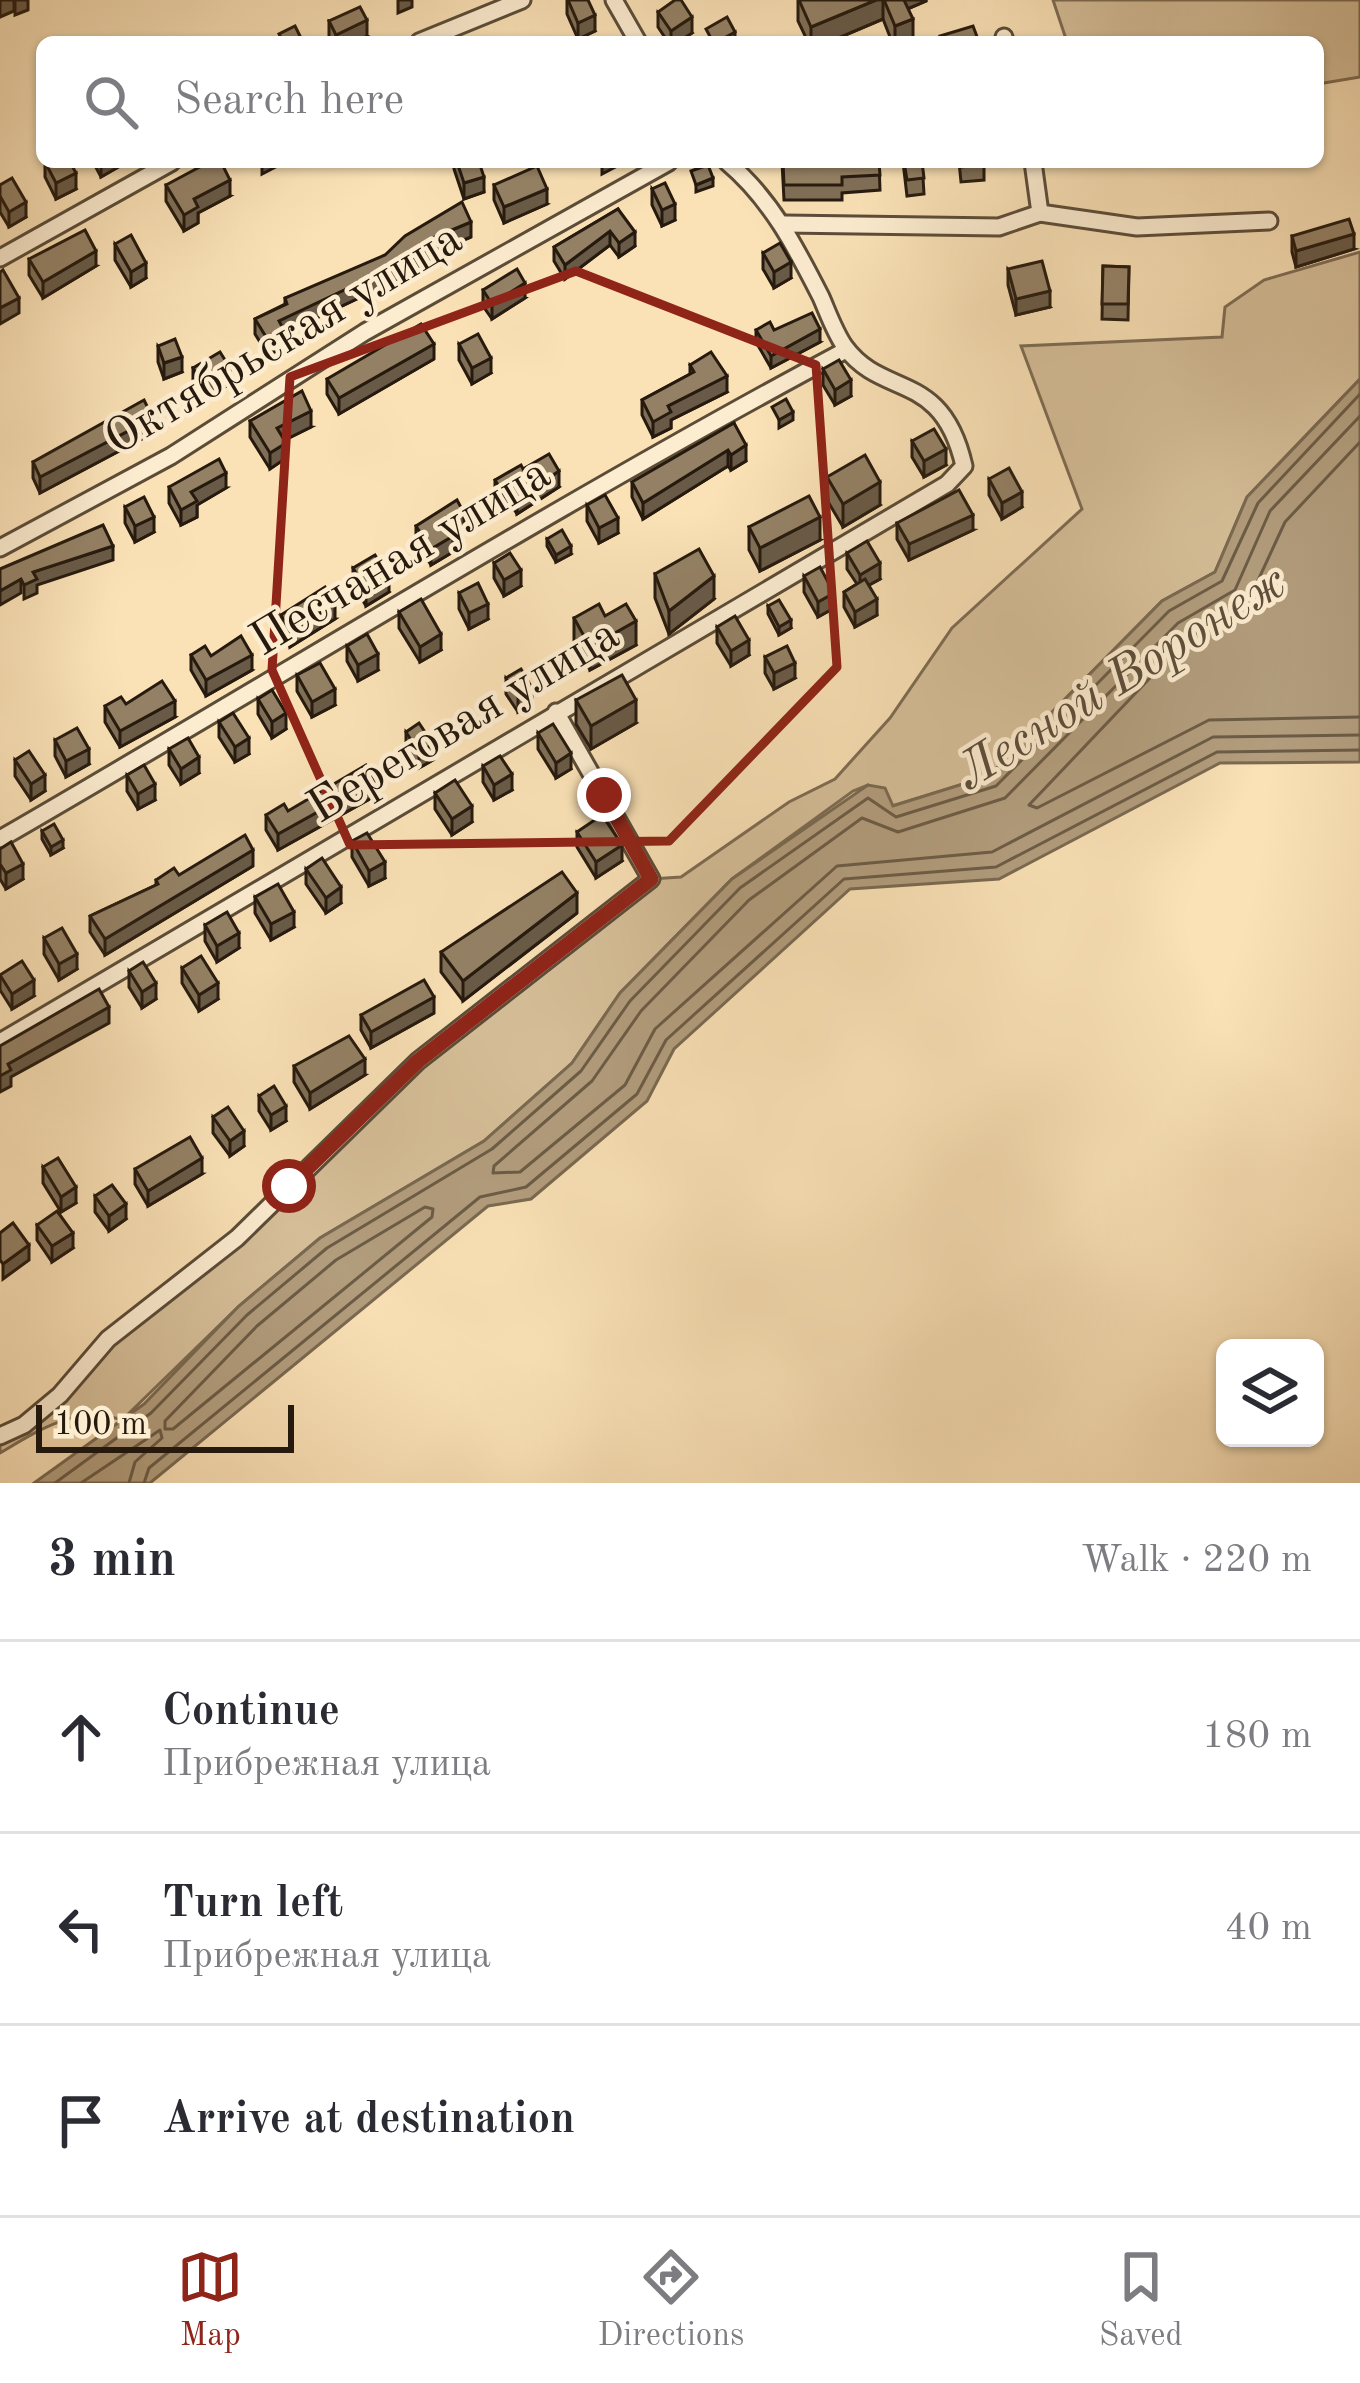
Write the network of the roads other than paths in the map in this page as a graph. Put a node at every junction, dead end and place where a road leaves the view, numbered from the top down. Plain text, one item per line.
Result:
1 (522, 0) edge
2 (614, 0) edge
3 (433, 36) edge
4 (635, 36) edge
5 (161, 168) edge
6 (658, 168) edge
7 (733, 168) edge
8 (1034, 168) edge
9 (1040, 213) junction
10 (1269, 221) dead end
11 (784, 224) junction
12 (0, 258) edge
13 (846, 350) junction
14 (0, 548) edge
15 (556, 712) junction
16 (0, 839) edge
17 (0, 1042) edge
18 (0, 1436) edge

1 - 3 street
2 - 4 street
5 - 12 street
6 - 14 street, Октябрьская улица
7 - 11 street
8 - 9 street
9 - 10 street
9 - 11 street
11 - 13 street
13 - 15 street, Береговая улица
13 - 16 street, Песчаная улица
15 - 17 street, Береговая улица
15 - 18 street

